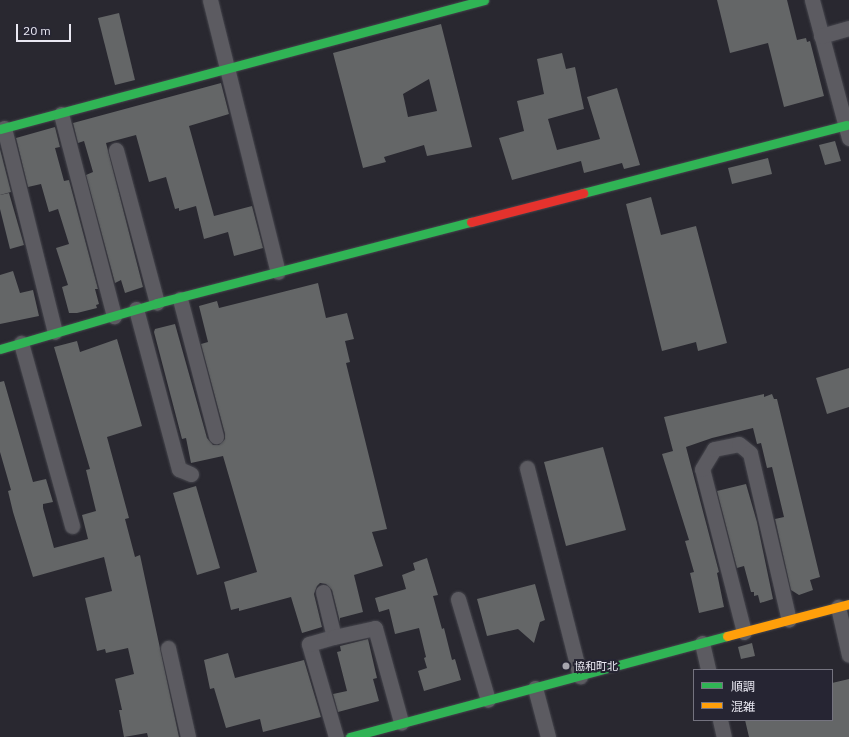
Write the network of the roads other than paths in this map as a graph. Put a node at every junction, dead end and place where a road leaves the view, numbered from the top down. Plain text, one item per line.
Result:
1 (210, 0) edge
2 (484, 0) edge
3 (812, 0) edge
4 (849, 28) edge
5 (821, 36) junction
6 (229, 69) junction
7 (61, 114) junction
8 (846, 122) edge
9 (2, 129) edge
10 (116, 150) dead end
11 (278, 272) junction
12 (180, 299) junction
13 (157, 303) junction
14 (136, 309) junction
15 (114, 316) junction
16 (55, 332) junction
17 (21, 343) junction
18 (0, 349) edge
19 (216, 436) dead end
20 (527, 468) dead end
21 (192, 474) dead end
22 (72, 526) dead end
23 (323, 592) dead end
24 (458, 599) dead end
25 (844, 605) edge
26 (789, 620) junction
27 (744, 632) junction
28 (334, 637) junction
29 (702, 643) junction
30 (168, 648) dead end
31 (849, 655) edge
32 (708, 669) edge
33 (580, 676) junction
34 (535, 688) junction
35 (488, 700) junction
36 (720, 721) edge
37 (402, 722) junction
38 (188, 737) edge
39 (336, 737) edge
40 (350, 737) edge
41 (548, 737) edge
42 (724, 737) edge

1 - 6 street
2 - 6 street
3 - 5 street
4 - 5 street
5 - 8 street
6 - 7 street
6 - 11 street
7 - 9 street
7 - 15 street
8 - 11 street
9 - 16 street
10 - 13 street
11 - 12 street
12 - 13 street
12 - 19 street
13 - 14 street
14 - 15 street
14 - 21 street
15 - 16 street
16 - 17 street
17 - 18 street
17 - 22 street
20 - 33 street
23 - 28 street
24 - 35 street
25 - 26 street
25 - 31 street
26 - 27 street
26 - 27 street
27 - 29 street
28 - 37 street
28 - 39 street
29 - 32 street
29 - 33 street
30 - 38 street
33 - 34 street
34 - 35 street
34 - 41 street
35 - 37 street
36 - 42 street
37 - 40 street

